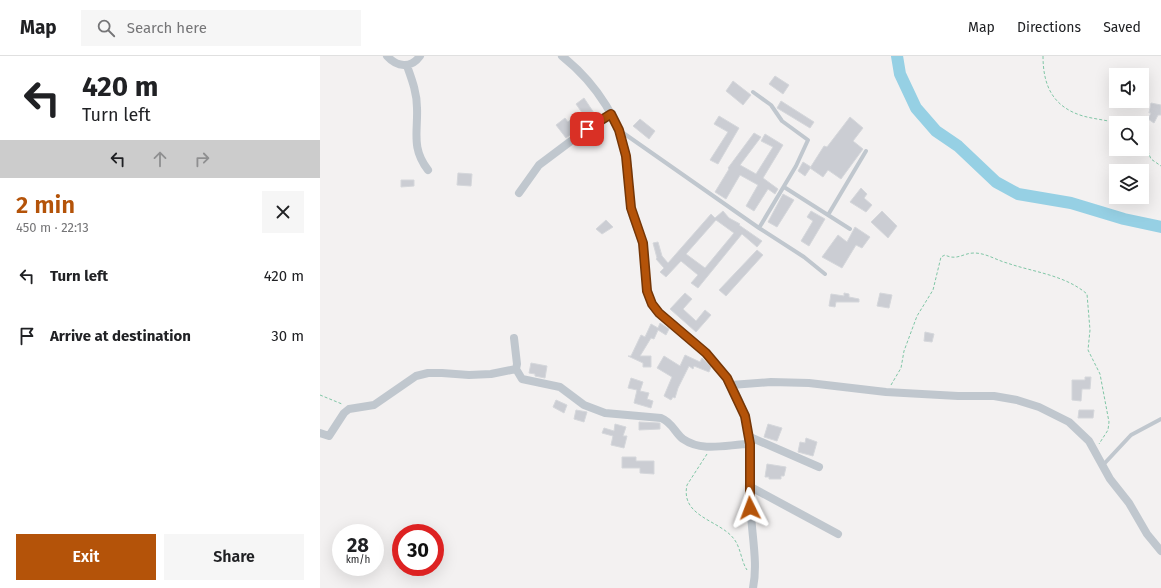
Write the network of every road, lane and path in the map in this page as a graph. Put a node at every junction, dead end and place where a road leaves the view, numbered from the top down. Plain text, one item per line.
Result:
1 (387, 56) edge
2 (420, 56) edge
3 (562, 56) edge
4 (1043, 56) edge
5 (407, 66) junction
6 (752, 92) dead end
7 (611, 114) junction
8 (1109, 121) edge
9 (619, 130) junction
10 (866, 151) dead end
11 (1149, 154) edge
12 (1161, 166) edge
13 (428, 170) dead end
14 (784, 187) junction
15 (519, 193) dead end
16 (828, 215) junction
17 (760, 228) junction
18 (850, 230) dead end
19 (825, 274) dead end
20 (514, 338) dead end
21 (516, 369) junction
22 (731, 385) junction
23 (886, 392) junction
24 (320, 395) edge
25 (354, 408) junction
26 (1161, 419) edge
27 (320, 433) edge
28 (750, 440) junction
29 (710, 447) junction
30 (1094, 449) junction
31 (1103, 466) junction
32 (819, 467) dead end
33 (749, 486) junction
34 (838, 534) dead end
35 (1161, 551) edge
36 (754, 578) junction
37 (753, 588) edge

1 - 5 street
2 - 5 street
3 - 7 street
4 - 8 path
5 - 13 street
6 - 14 lane
7 - 9 street
7 - 15 street
9 - 17 lane
9 - 22 street
10 - 16 lane
11 - 12 path
14 - 16 lane
14 - 17 lane
16 - 18 lane
17 - 19 lane
20 - 21 street
21 - 25 street
21 - 29 street
22 - 23 street
22 - 28 street
23 - 30 street
23 - 30 path
24 - 25 path
25 - 27 street
26 - 31 lane
28 - 29 street
28 - 32 street
28 - 33 street
29 - 36 path
30 - 31 street
31 - 35 street
33 - 34 street
33 - 36 street
36 - 37 street

